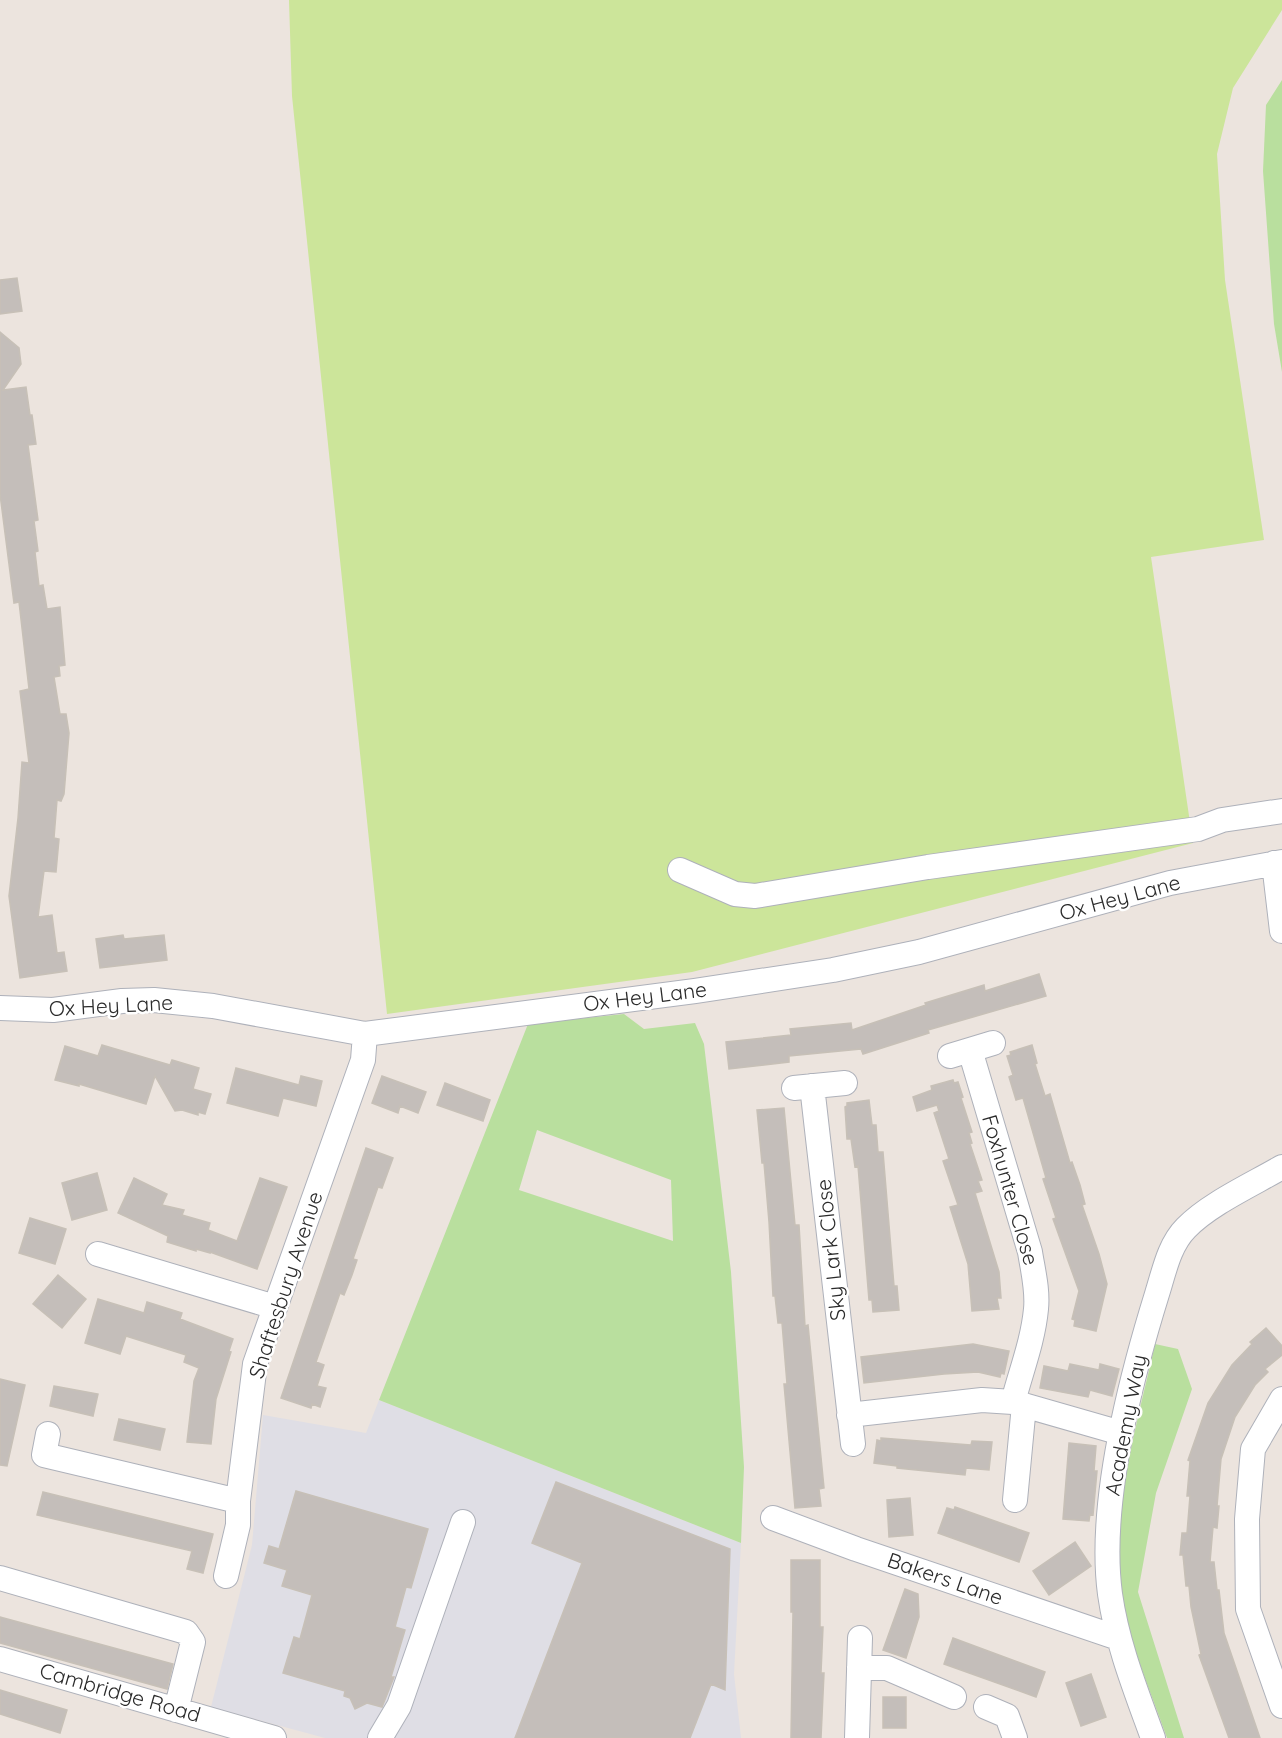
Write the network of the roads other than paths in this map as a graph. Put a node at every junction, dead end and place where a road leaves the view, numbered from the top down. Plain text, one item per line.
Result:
1 (1282, 811) edge
2 (1278, 863) edge
3 (680, 870) dead end
4 (1282, 931) edge
5 (0, 1008) edge
6 (365, 1034) junction
7 (993, 1043) dead end
8 (845, 1083) dead end
9 (1282, 1167) edge
10 (98, 1254) dead end
11 (276, 1307) junction
12 (1282, 1399) edge
13 (1018, 1403) junction
14 (849, 1415) junction
15 (1121, 1433) junction
16 (48, 1434) dead end
17 (853, 1444) dead end
18 (1015, 1500) dead end
19 (238, 1501) junction
20 (772, 1518) dead end
21 (463, 1522) dead end
22 (226, 1576) dead end
23 (0, 1578) edge
24 (860, 1638) dead end
25 (1118, 1638) junction
26 (0, 1659) edge
27 (859, 1668) junction
28 (954, 1697) dead end
29 (1282, 1706) edge
30 (986, 1707) dead end
31 (176, 1710) junction
32 (274, 1738) edge
33 (380, 1738) edge
34 (857, 1738) edge
35 (1015, 1738) edge
36 (1153, 1738) edge

1 - 3 street
2 - 4 street
2 - 6 street, Ox Hey Lane
5 - 6 street, Ox Hey Lane
6 - 11 street, Shaftesbury Avenue
7 - 13 street, Foxhunter Close
8 - 14 street, Sky Lark Close
9 - 15 street, Academy Way
10 - 11 street
11 - 19 street, Shaftesbury Avenue
12 - 29 street
13 - 14 street
13 - 15 street
13 - 18 street, Foxhunter Close
14 - 17 street, Sky Lark Close
15 - 25 street, Academy Way
16 - 19 street
19 - 22 street, Shaftesbury Avenue
20 - 25 street, Bakers Lane
21 - 33 street
23 - 31 street
24 - 27 street
25 - 36 street, Academy Way
26 - 31 street, Cambridge Road
27 - 28 street
27 - 34 street
30 - 35 street
31 - 32 street, Cambridge Road

